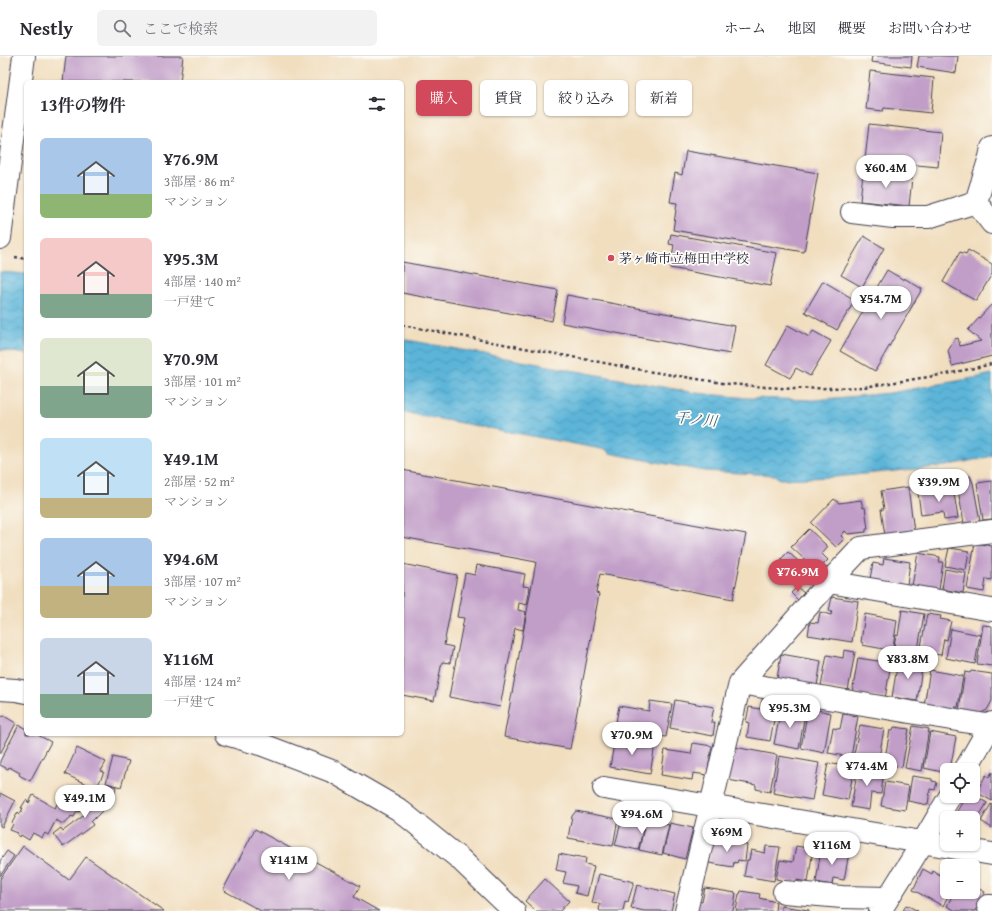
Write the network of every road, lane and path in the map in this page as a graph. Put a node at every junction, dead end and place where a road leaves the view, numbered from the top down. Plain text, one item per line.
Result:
1 (24, 56) edge
2 (991, 154) edge
3 (976, 202) junction
4 (852, 212) dead end
5 (992, 222) edge
6 (1, 230) edge
7 (404, 325) edge
8 (992, 364) edge
9 (992, 531) edge
10 (829, 582) junction
11 (992, 610) edge
12 (740, 683) junction
13 (0, 689) edge
14 (24, 692) edge
15 (991, 725) edge
16 (233, 736) edge
17 (969, 763) edge
18 (604, 788) dead end
19 (946, 803) edge
20 (711, 806) junction
21 (923, 842) junction
22 (992, 854) edge
23 (784, 892) dead end
24 (884, 904) edge
25 (514, 911) edge
26 (686, 911) edge

1 - 6 street
2 - 3 street
3 - 4 street
3 - 5 street
7 - 8 path
9 - 10 street
10 - 11 street
10 - 12 street
12 - 15 street
12 - 20 street
13 - 14 street
15 - 17 street
16 - 25 street
18 - 20 street
19 - 21 street
20 - 21 street
20 - 26 street
21 - 22 street
21 - 24 street
23 - 24 street

